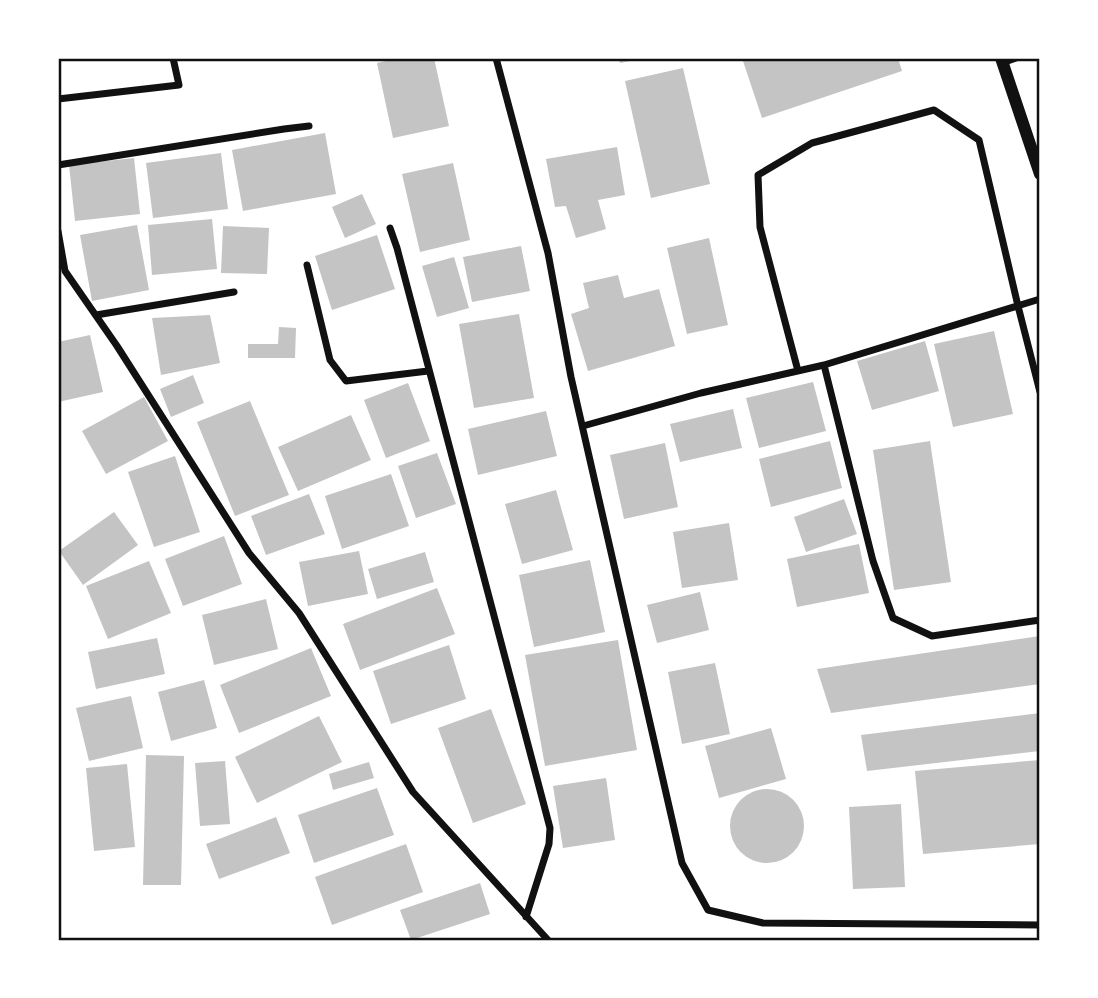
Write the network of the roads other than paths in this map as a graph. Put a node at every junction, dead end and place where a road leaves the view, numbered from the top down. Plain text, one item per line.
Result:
1 (173, 58) edge
2 (496, 58) edge
3 (1016, 58) edge
4 (1002, 60) edge
5 (58, 99) edge
6 (309, 127) dead end
7 (58, 165) edge
8 (1040, 174) edge
9 (390, 228) dead end
10 (58, 231) edge
11 (307, 265) dead end
12 (61, 272) edge
13 (234, 292) dead end
14 (1040, 299) edge
15 (1018, 306) junction
16 (96, 315) junction
17 (824, 365) junction
18 (428, 371) junction
19 (798, 371) junction
20 (1040, 391) edge
21 (583, 425) junction
22 (1040, 620) edge
23 (526, 918) junction
24 (1040, 925) edge
25 (548, 940) edge

1 - 5 street
2 - 21 street
3 - 4 street
4 - 8 street
6 - 7 street
9 - 18 street
10 - 12 street
11 - 18 street
12 - 16 street
13 - 16 street
14 - 15 street
15 - 17 street
15 - 19 street
15 - 20 street
16 - 23 street
17 - 19 street
17 - 22 street
18 - 23 street
19 - 21 street
21 - 24 street
23 - 25 street

